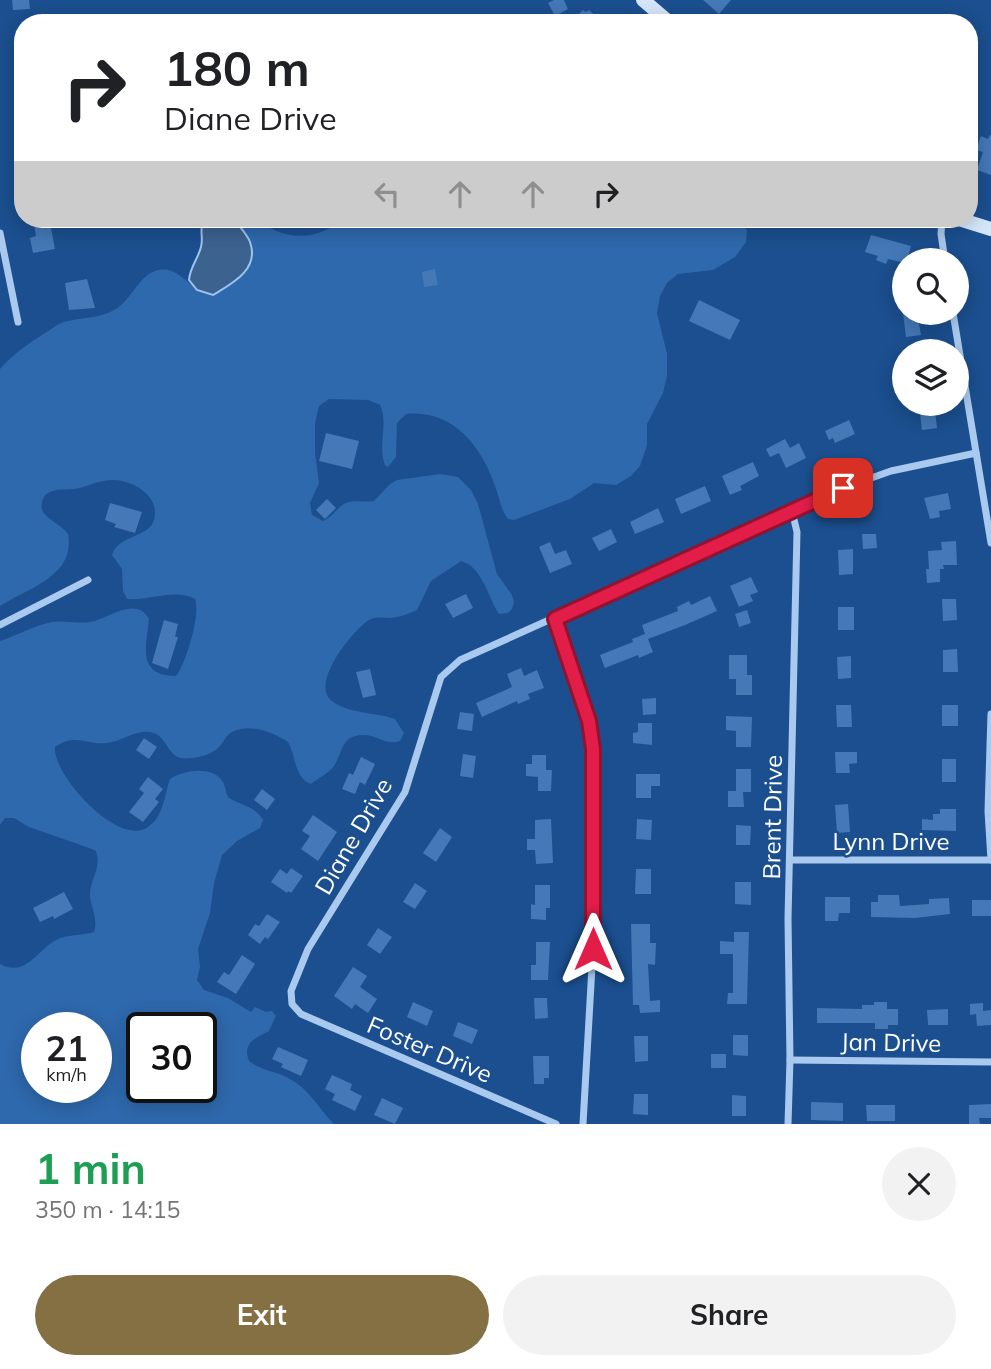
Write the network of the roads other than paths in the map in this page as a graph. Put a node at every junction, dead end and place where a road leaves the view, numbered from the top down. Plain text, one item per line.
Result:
1 (643, 0) edge
2 (659, 14) edge
3 (941, 228) edge
4 (0, 233) edge
5 (943, 248) edge
6 (18, 322) dead end
7 (955, 325) edge
8 (975, 453) junction
9 (792, 511) junction
10 (991, 543) edge
11 (88, 580) dead end
12 (555, 619) junction
13 (0, 625) edge
14 (991, 715) edge
15 (791, 860) junction
16 (991, 860) edge
17 (292, 1004) joint
18 (790, 1060) junction
19 (991, 1062) edge
20 (556, 1124) edge
21 (583, 1124) edge
22 (788, 1124) edge

1 - 2 main road
3 - 5 street
4 - 6 street
7 - 8 street
8 - 9 street, Diane Drive
8 - 10 street
9 - 12 street, Diane Drive
9 - 15 street, Brent Drive
11 - 13 street
12 - 17 street, Diane Drive
12 - 21 street
14 - 16 street
15 - 16 street, Lynn Drive
15 - 18 street, Brent Drive
17 - 20 street, Foster Drive
18 - 19 street, Jan Drive
18 - 22 street, Brent Drive

